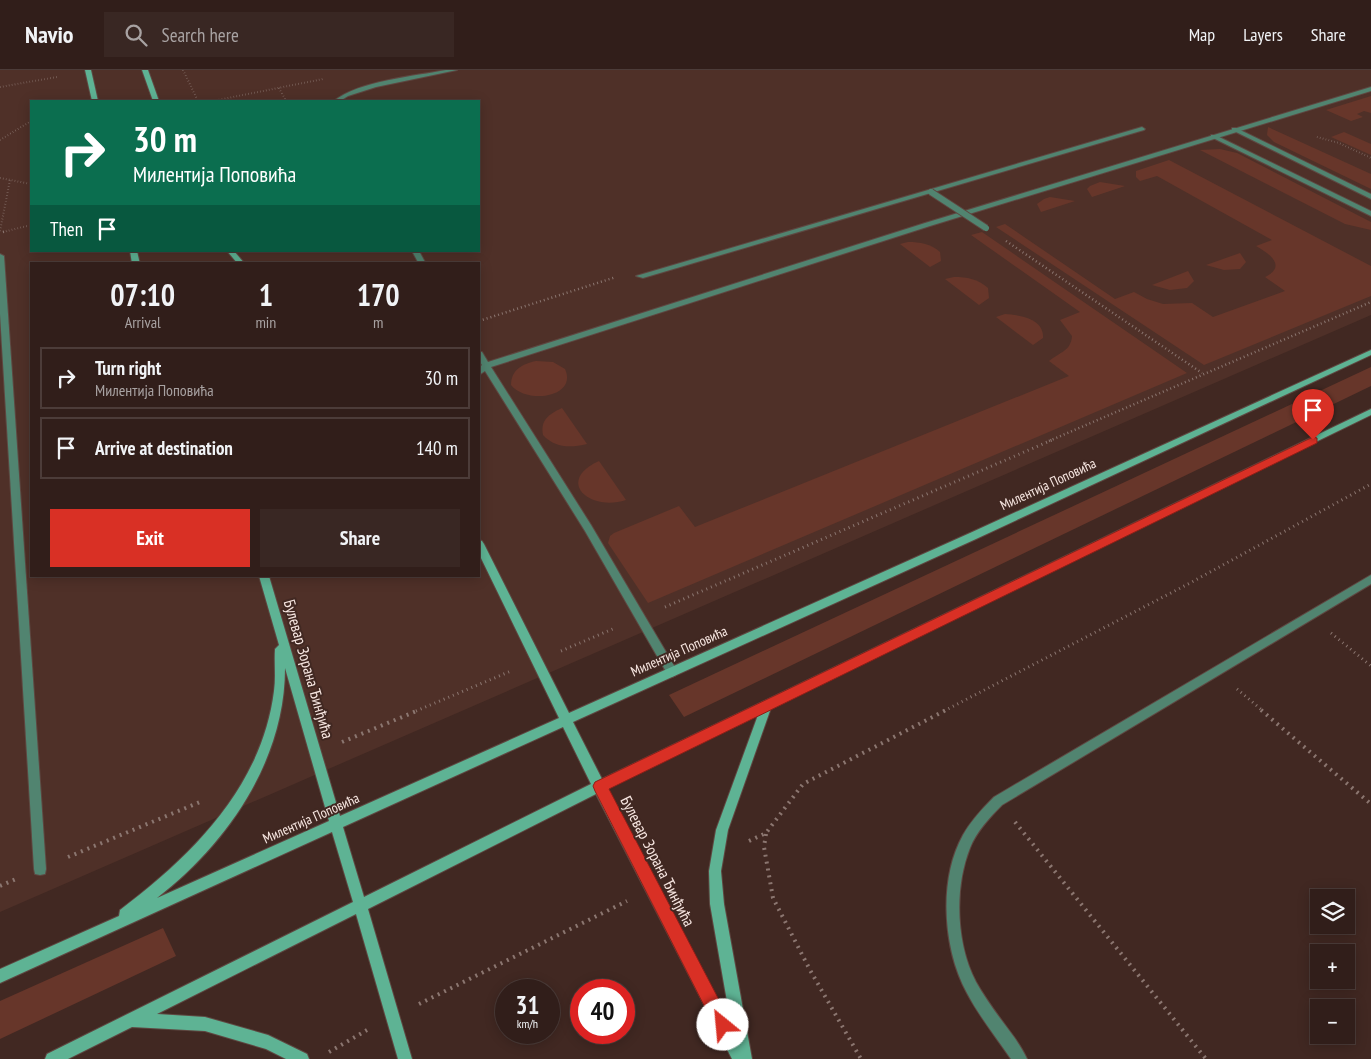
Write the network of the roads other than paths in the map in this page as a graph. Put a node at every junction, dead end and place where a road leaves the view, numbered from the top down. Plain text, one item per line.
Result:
1 (88, 70) edge
2 (145, 70) edge
3 (454, 70) edge
4 (1371, 88) edge
5 (95, 100) edge
6 (156, 100) edge
7 (339, 100) edge
8 (1142, 129) dead end
9 (1234, 130) junction
10 (1213, 136) junction
11 (932, 192) junction
12 (1371, 196) edge
13 (1371, 214) edge
14 (986, 228) dead end
15 (231, 252) edge
16 (0, 256) edge
17 (240, 262) edge
18 (640, 276) dead end
19 (1371, 352) edge
20 (481, 368) edge
21 (1371, 412) edge
22 (480, 546) edge
23 (264, 577) edge
24 (1371, 579) edge
25 (278, 626) junction
26 (672, 672) junction
27 (766, 705) junction
28 (567, 720) junction
29 (600, 786) junction
30 (336, 824) junction
31 (40, 869) road end
32 (361, 907) junction
33 (106, 928) junction
34 (0, 976) edge
35 (132, 1020) junction
36 (52, 1059) edge
37 (302, 1059) edge
38 (405, 1059) edge
39 (740, 1059) edge
40 (745, 1059) edge
41 (1020, 1059) edge

1 - 5 street
2 - 6 street
3 - 7 street
4 - 9 street
8 - 11 street
9 - 10 street
9 - 12 street
10 - 13 street
10 - 20 street
11 - 14 street, bridge
11 - 18 street
15 - 17 street
16 - 31 street
19 - 26 street, Милентија Поповића
20 - 26 street
21 - 27 street
22 - 28 street, Булевар Зорана Ђинђића
23 - 25 street, Булевар Зорана Ђинђића
24 - 41 street
25 - 30 street, Булевар Зорана Ђинђића
25 - 33 street
26 - 28 street, Милентија Поповића
27 - 29 street
27 - 40 street
28 - 29 street, Булевар Зорана Ђинђића
28 - 30 street, Милентија Поповића
29 - 32 street
29 - 39 street, Булевар Зорана Ђинђића
30 - 32 street, Булевар Зорана Ђинђића
30 - 33 street, Милентија Поповића
32 - 35 street
32 - 38 street, Булевар Зорана Ђинђића
33 - 34 street, Милентија Поповића
35 - 36 street
35 - 37 street

